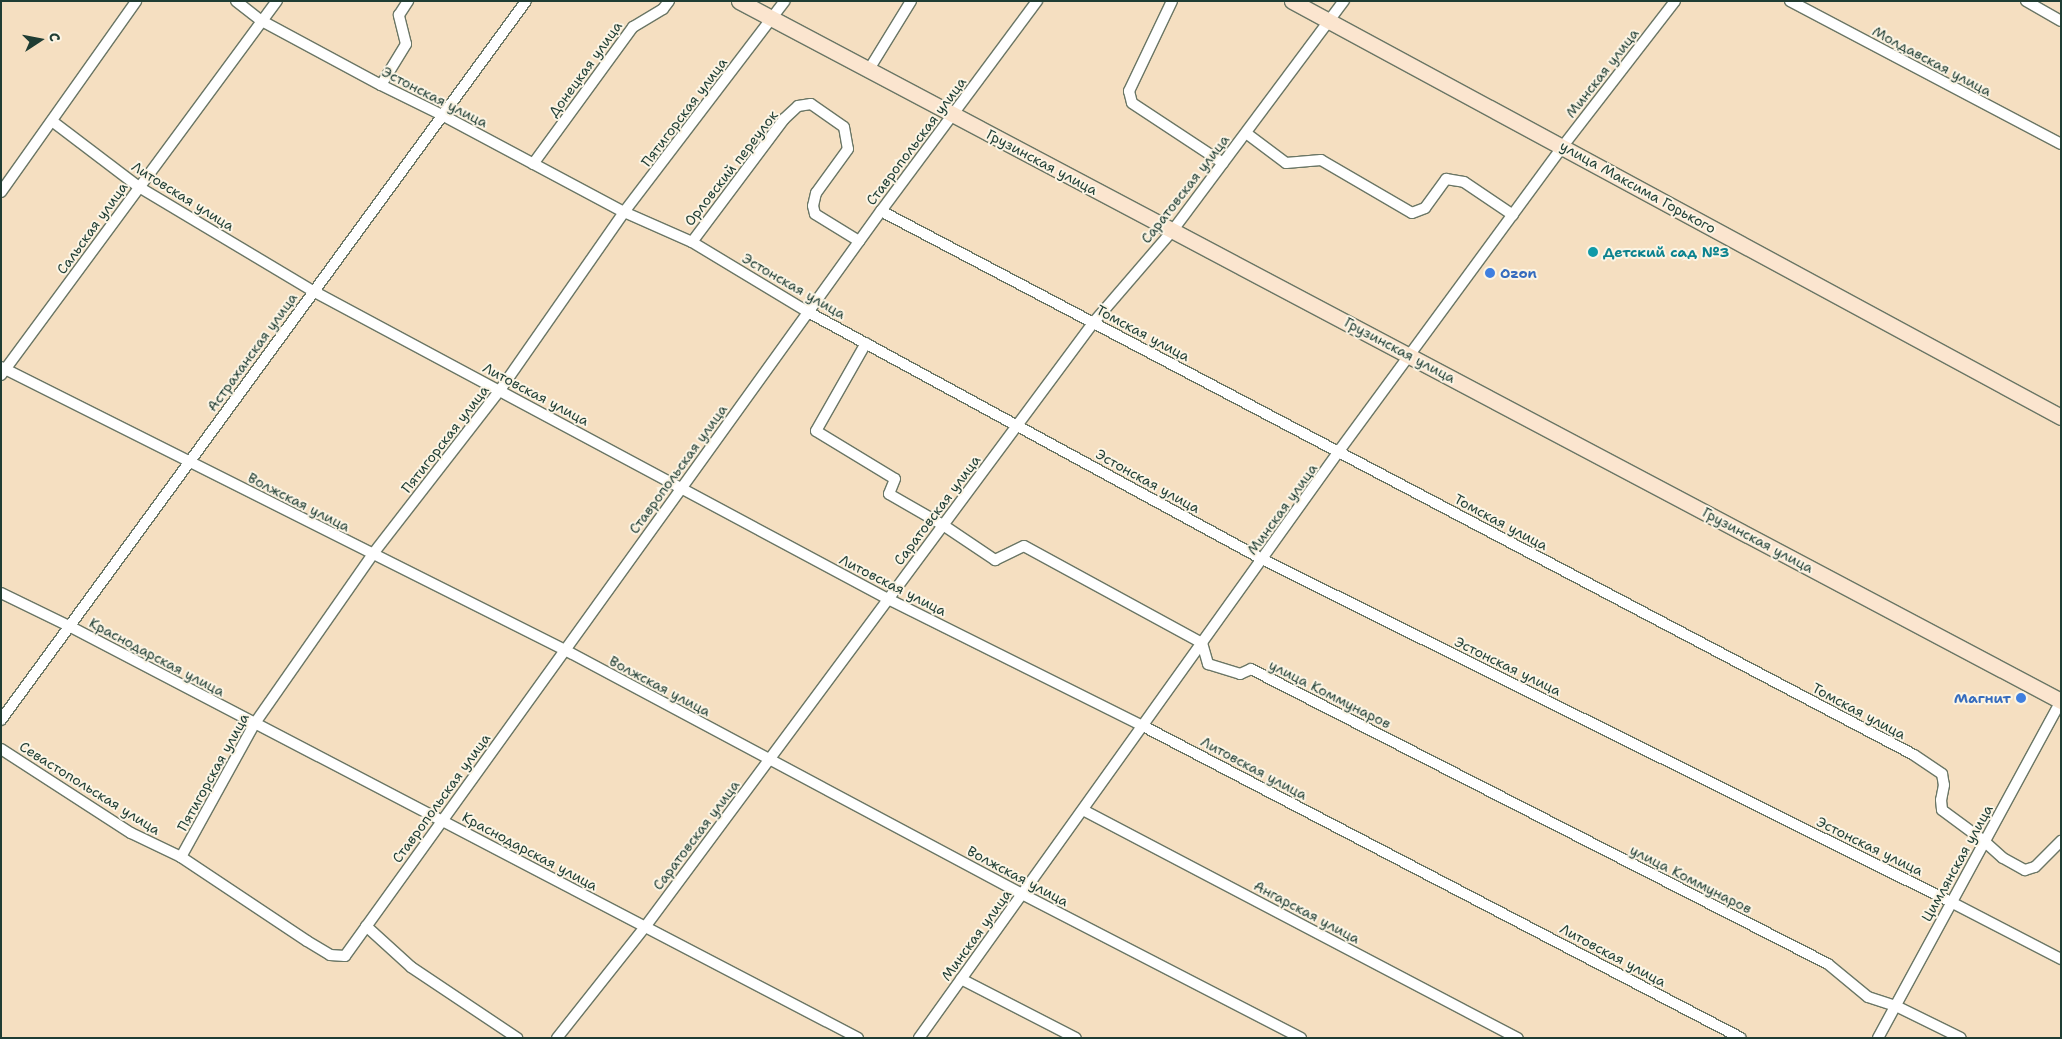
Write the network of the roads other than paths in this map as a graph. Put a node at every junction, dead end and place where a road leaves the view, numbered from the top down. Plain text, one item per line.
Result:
1 (136, 1) edge
2 (236, 1) edge
3 (277, 1) edge
4 (408, 1) edge
5 (526, 1) edge
6 (669, 1) edge
7 (739, 1) edge
8 (785, 1) edge
9 (911, 1) edge
10 (1037, 1) edge
11 (1172, 1) edge
12 (1292, 1) edge
13 (1344, 1) edge
14 (1675, 1) edge
15 (1790, 1) edge
16 (2026, 1) edge
17 (772, 19) junction
18 (262, 21) junction
19 (1329, 21) junction
20 (2061, 21) edge
21 (868, 71) junction
22 (381, 85) junction
23 (442, 114) junction
24 (953, 115) junction
25 (52, 121) junction
26 (1246, 133) junction
27 (2061, 144) edge
28 (1563, 146) junction
29 (1223, 163) junction
30 (533, 164) junction
31 (139, 188) junction
32 (1, 192) edge
33 (881, 211) junction
34 (624, 212) junction
35 (1513, 216) junction
36 (1172, 230) junction
37 (860, 241) junction
38 (692, 242) junction
39 (313, 291) junction
40 (808, 312) junction
41 (1093, 323) junction
42 (866, 343) junction
43 (1410, 356) junction
44 (3, 371) edge
45 (500, 390) junction
46 (2061, 417) edge
47 (1018, 424) junction
48 (1340, 451) junction
49 (190, 461) junction
50 (681, 489) junction
51 (943, 525) junction
52 (372, 555) junction
53 (1262, 559) junction
54 (1, 593) edge
55 (888, 599) junction
56 (69, 626) junction
57 (1202, 643) junction
58 (565, 650) junction
59 (2061, 701) edge
60 (1, 720) edge
61 (255, 723) junction
62 (1143, 726) junction
63 (1, 749) edge
64 (769, 760) junction
65 (1082, 810) junction
66 (442, 821) junction
67 (1984, 841) junction
68 (2061, 841) edge
69 (181, 857) junction
70 (1022, 894) junction
71 (1951, 902) junction
72 (366, 926) junction
73 (645, 927) junction
74 (344, 956) joint
75 (2061, 959) edge
76 (961, 979) junction
77 (1896, 1006) junction
78 (517, 1038) edge
79 (557, 1038) edge
80 (858, 1038) edge
81 (918, 1038) edge
82 (1076, 1038) edge
83 (1301, 1038) edge
84 (1518, 1038) edge
85 (1741, 1038) edge
86 (1878, 1038) edge
87 (1961, 1038) edge

1 - 25 street
2 - 18 street, Эстонская улица
3 - 18 street, Сальская улица
4 - 22 street
5 - 23 street, Астраханская улица
6 - 30 street, Донецкая улица
7 - 17 main road, Грузинская улица
8 - 17 street, Пятигорская улица
9 - 21 street
10 - 24 street, Ставропольская улица
11 - 29 street
12 - 19 main road, улица Максима Горького
13 - 19 street, Саратовская улица
14 - 28 street, Минская улица
15 - 27 street, Молдавская улица
16 - 20 street
17 - 21 main road, Грузинская улица
17 - 34 street, Пятигорская улица
18 - 22 street, Эстонская улица
18 - 31 street, Сальская улица
19 - 26 street, Саратовская улица
19 - 28 main road, улица Максима Горького
21 - 24 main road, Грузинская улица
22 - 23 street, Эстонская улица
23 - 30 street, Эстонская улица
23 - 39 street, Астраханская улица
24 - 33 street, Ставропольская улица
24 - 36 main road, Грузинская улица
25 - 31 street, Литовская улица
25 - 32 street
26 - 29 street, Саратовская улица
26 - 35 street
28 - 35 street, Минская улица
28 - 46 main road, улица Максима Горького
29 - 36 street, Саратовская улица
30 - 34 street, Эстонская улица
31 - 39 street, Литовская улица
31 - 44 street, Сальская улица
33 - 37 street, Ставропольская улица
33 - 41 street, Томская улица
34 - 38 street, Эстонская улица
34 - 45 street, Пятигорская улица
35 - 43 street, Минская улица
36 - 41 street, Саратовская улица
36 - 43 main road, Грузинская улица
37 - 38 street, Орловский переулок
37 - 40 street, Ставропольская улица
38 - 40 street, Эстонская улица
39 - 45 street, Литовская улица
39 - 49 street, Астраханская улица
40 - 42 street, Эстонская улица
40 - 50 street, Ставропольская улица
41 - 47 street, Саратовская улица
41 - 48 street, Томская улица
42 - 47 street, Эстонская улица
42 - 51 street
43 - 48 street, Минская улица
43 - 59 main road, Грузинская улица
44 - 49 street, Волжская улица
45 - 50 street, Литовская улица
45 - 52 street, Пятигорская улица
47 - 51 street, Саратовская улица
47 - 53 street, Эстонская улица
48 - 53 street, Минская улица
48 - 67 street, Томская улица
49 - 52 street, Волжская улица
49 - 56 street, Астраханская улица
50 - 55 street, Литовская улица
50 - 58 street, Ставропольская улица
51 - 55 street, Саратовская улица
51 - 57 street
52 - 58 street, Волжская улица
52 - 61 street, Пятигорская улица
53 - 57 street, Минская улица
53 - 71 street, Эстонская улица
54 - 56 street, Краснодарская улица
55 - 62 street, Литовская улица
55 - 64 street, Саратовская улица
56 - 60 street, Астраханская улица
56 - 61 street, Краснодарская улица
57 - 62 street, Минская улица
57 - 77 street, улица Коммунаров
58 - 64 street, Волжская улица
58 - 66 street, Ставропольская улица
59 - 67 street, Цимлянская улица
61 - 66 street, Краснодарская улица
61 - 69 street, Пятигорская улица
62 - 65 street, Минская улица
62 - 85 street, Литовская улица
63 - 69 street, Севастопольская улица
64 - 70 street, Волжская улица
64 - 73 street, Саратовская улица
65 - 70 street, Минская улица
65 - 84 street, Ангарская улица
66 - 72 street, Ставропольская улица
66 - 73 street, Краснодарская улица
67 - 68 street, Томская улица
67 - 71 street, Цимлянская улица
69 - 74 street, Севастопольская улица
70 - 76 street, Минская улица
70 - 83 street, Волжская улица
71 - 75 street, Эстонская улица
71 - 77 street, Цимлянская улица
72 - 74 street, Ставропольская улица
72 - 78 street
73 - 79 street, Саратовская улица
73 - 80 street, Краснодарская улица
76 - 81 street, Минская улица
76 - 82 street
77 - 86 street, Цимлянская улица
77 - 87 street, улица Коммунаров

